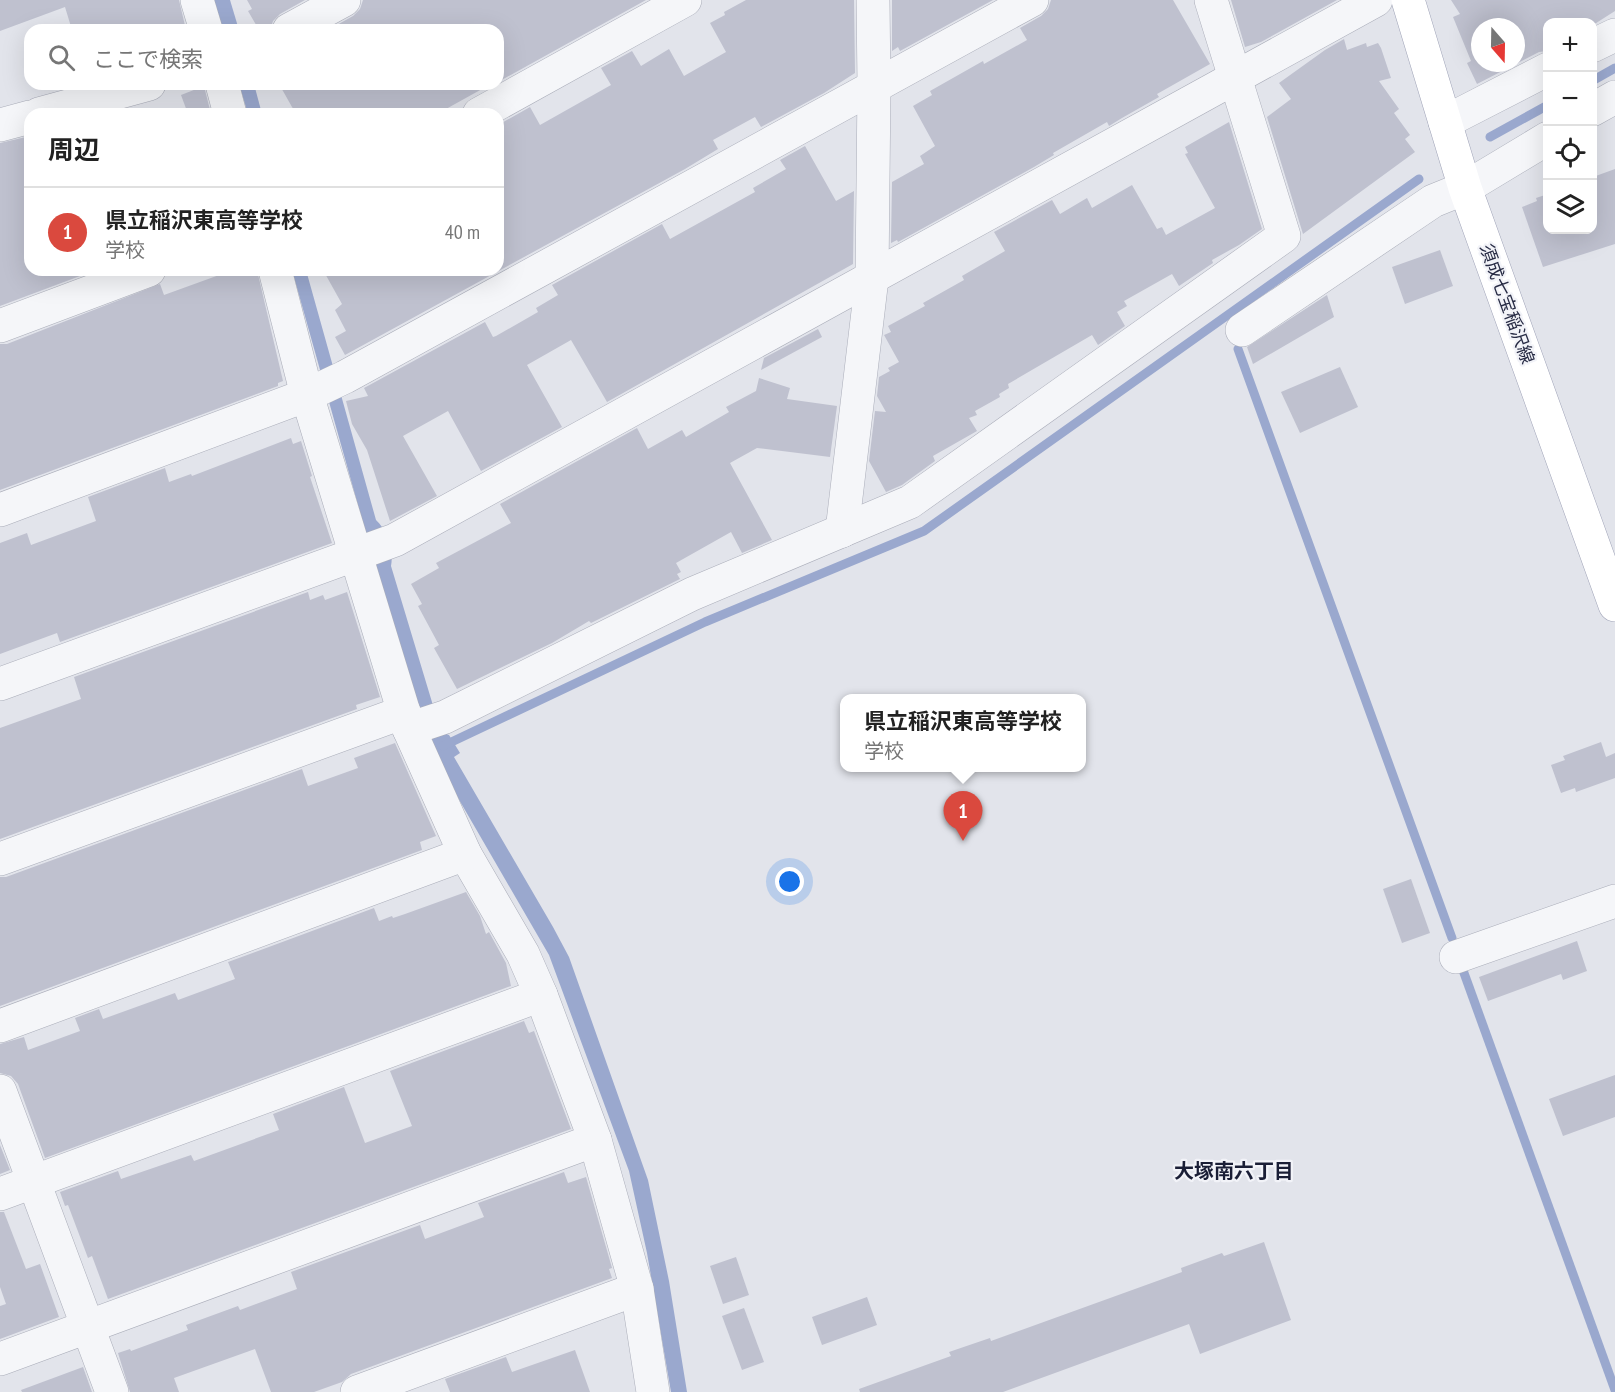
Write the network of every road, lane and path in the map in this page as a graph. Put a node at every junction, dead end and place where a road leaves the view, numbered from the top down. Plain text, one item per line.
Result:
1 (197, 0) edge
2 (344, 0) edge
3 (685, 0) edge
4 (873, 0) edge
5 (1032, 0) edge
6 (1211, 0) edge
7 (1376, 0) edge
8 (1408, 0) edge
9 (204, 24) edge
10 (300, 24) edge
11 (1615, 35) edge
12 (1597, 44) edge
13 (1543, 72) edge
14 (1235, 79) junction
15 (874, 86) junction
16 (127, 90) edge
17 (224, 90) edge
18 (1615, 97) edge
19 (61, 108) edge
20 (228, 108) edge
21 (490, 108) edge
22 (1597, 108) edge
23 (24, 119) edge
24 (1445, 122) junction
25 (0, 125) edge
26 (1543, 141) edge
27 (1465, 188) junction
28 (133, 276) edge
29 (278, 276) edge
30 (872, 278) junction
31 (0, 326) edge
32 (1242, 330) dead end
33 (324, 387) junction
34 (0, 510) edge
35 (842, 531) junction
36 (358, 553) junction
37 (1615, 605) edge
38 (0, 684) edge
39 (418, 721) junction
40 (465, 854) junction
41 (0, 859) edge
42 (1615, 901) edge
43 (1456, 957) dead end
44 (541, 995) junction
45 (0, 1026) edge
46 (0, 1091) edge
47 (595, 1140) junction
48 (34, 1182) junction
49 (0, 1194) edge
50 (637, 1289) junction
51 (88, 1326) junction
52 (0, 1359) edge
53 (112, 1392) edge
54 (357, 1392) edge
55 (653, 1392) edge

1 - 9 street
2 - 10 street
3 - 21 street
4 - 15 street
5 - 15 street
6 - 14 street
7 - 14 street
8 - 24 main road, 須成七宝稲沢線
11 - 12 street
13 - 24 street
14 - 30 street
14 - 35 street
15 - 30 street
15 - 33 street
16 - 19 street
17 - 20 street
18 - 22 street
23 - 25 street
24 - 27 main road, 須成七宝稲沢線
26 - 27 street
27 - 32 street
27 - 37 main road, 須成七宝稲沢線
28 - 31 street
29 - 33 street
30 - 35 street
30 - 36 street
33 - 34 street
33 - 36 street
35 - 39 street
36 - 38 street
36 - 39 street
39 - 40 street
39 - 41 street
40 - 44 street
40 - 45 street
42 - 43 street
44 - 47 street
44 - 48 street
46 - 48 street
47 - 50 street
47 - 51 street
48 - 49 street
48 - 51 street
50 - 54 street
50 - 55 street
51 - 52 street
51 - 53 street

